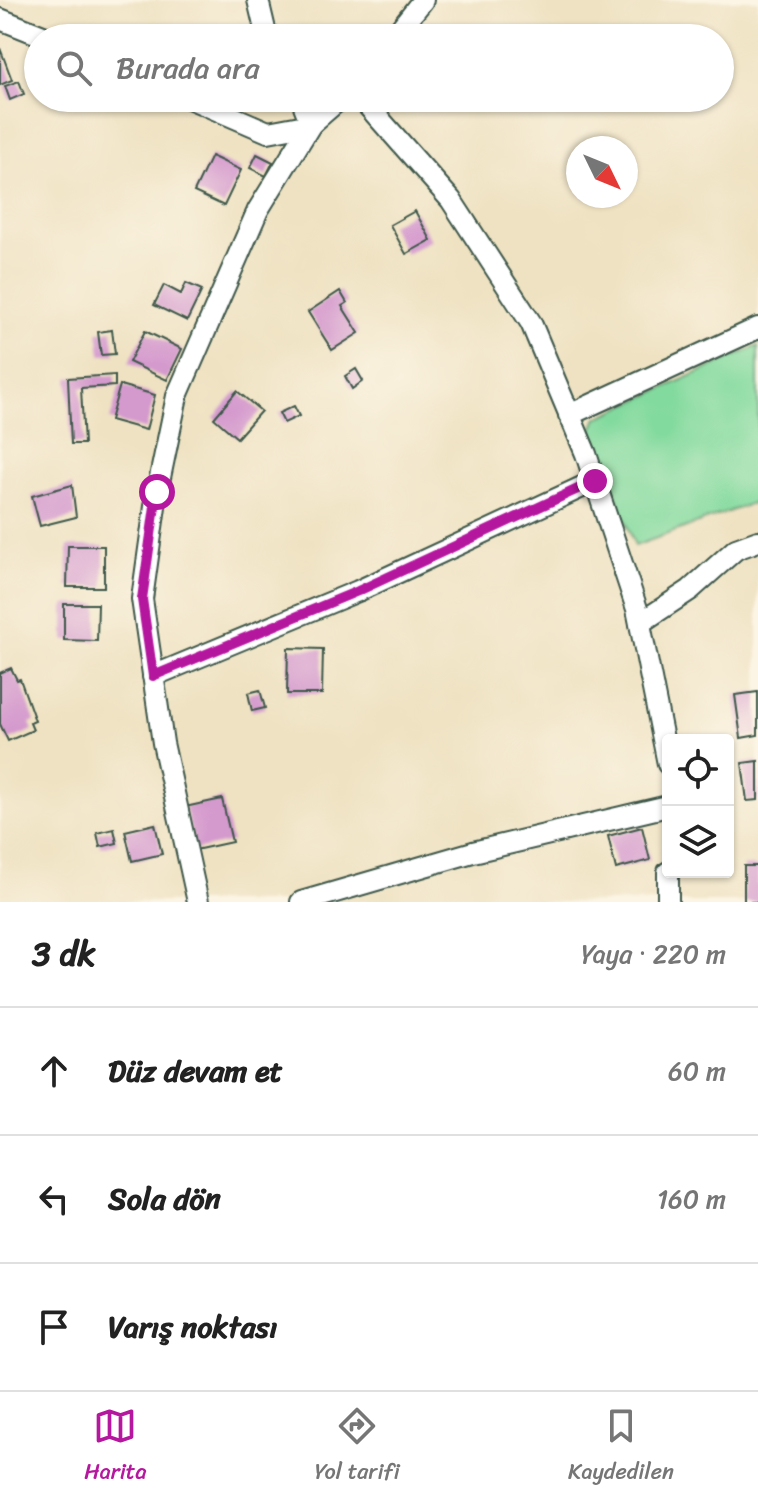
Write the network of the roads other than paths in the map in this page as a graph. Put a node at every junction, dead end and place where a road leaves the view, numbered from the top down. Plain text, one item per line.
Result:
1 (258, 0) edge
2 (423, 0) edge
3 (0, 19) edge
4 (264, 24) edge
5 (404, 24) edge
6 (24, 28) edge
7 (222, 112) edge
8 (306, 112) edge
9 (325, 112) edge
10 (373, 112) edge
11 (311, 124) junction
12 (758, 328) edge
13 (569, 415) junction
14 (595, 481) junction
15 (758, 541) edge
16 (640, 623) junction
17 (153, 676) junction
18 (662, 734) edge
19 (662, 807) edge
20 (668, 878) edge
21 (198, 902) edge
22 (301, 902) edge
23 (668, 902) edge

1 - 4 street
2 - 5 street
3 - 6 street
7 - 11 street
8 - 11 street
9 - 11 street
10 - 13 street
11 - 17 street
12 - 13 street
13 - 14 street
14 - 16 street
14 - 17 street
15 - 16 street
16 - 18 street
17 - 21 street
19 - 22 street
20 - 23 street

